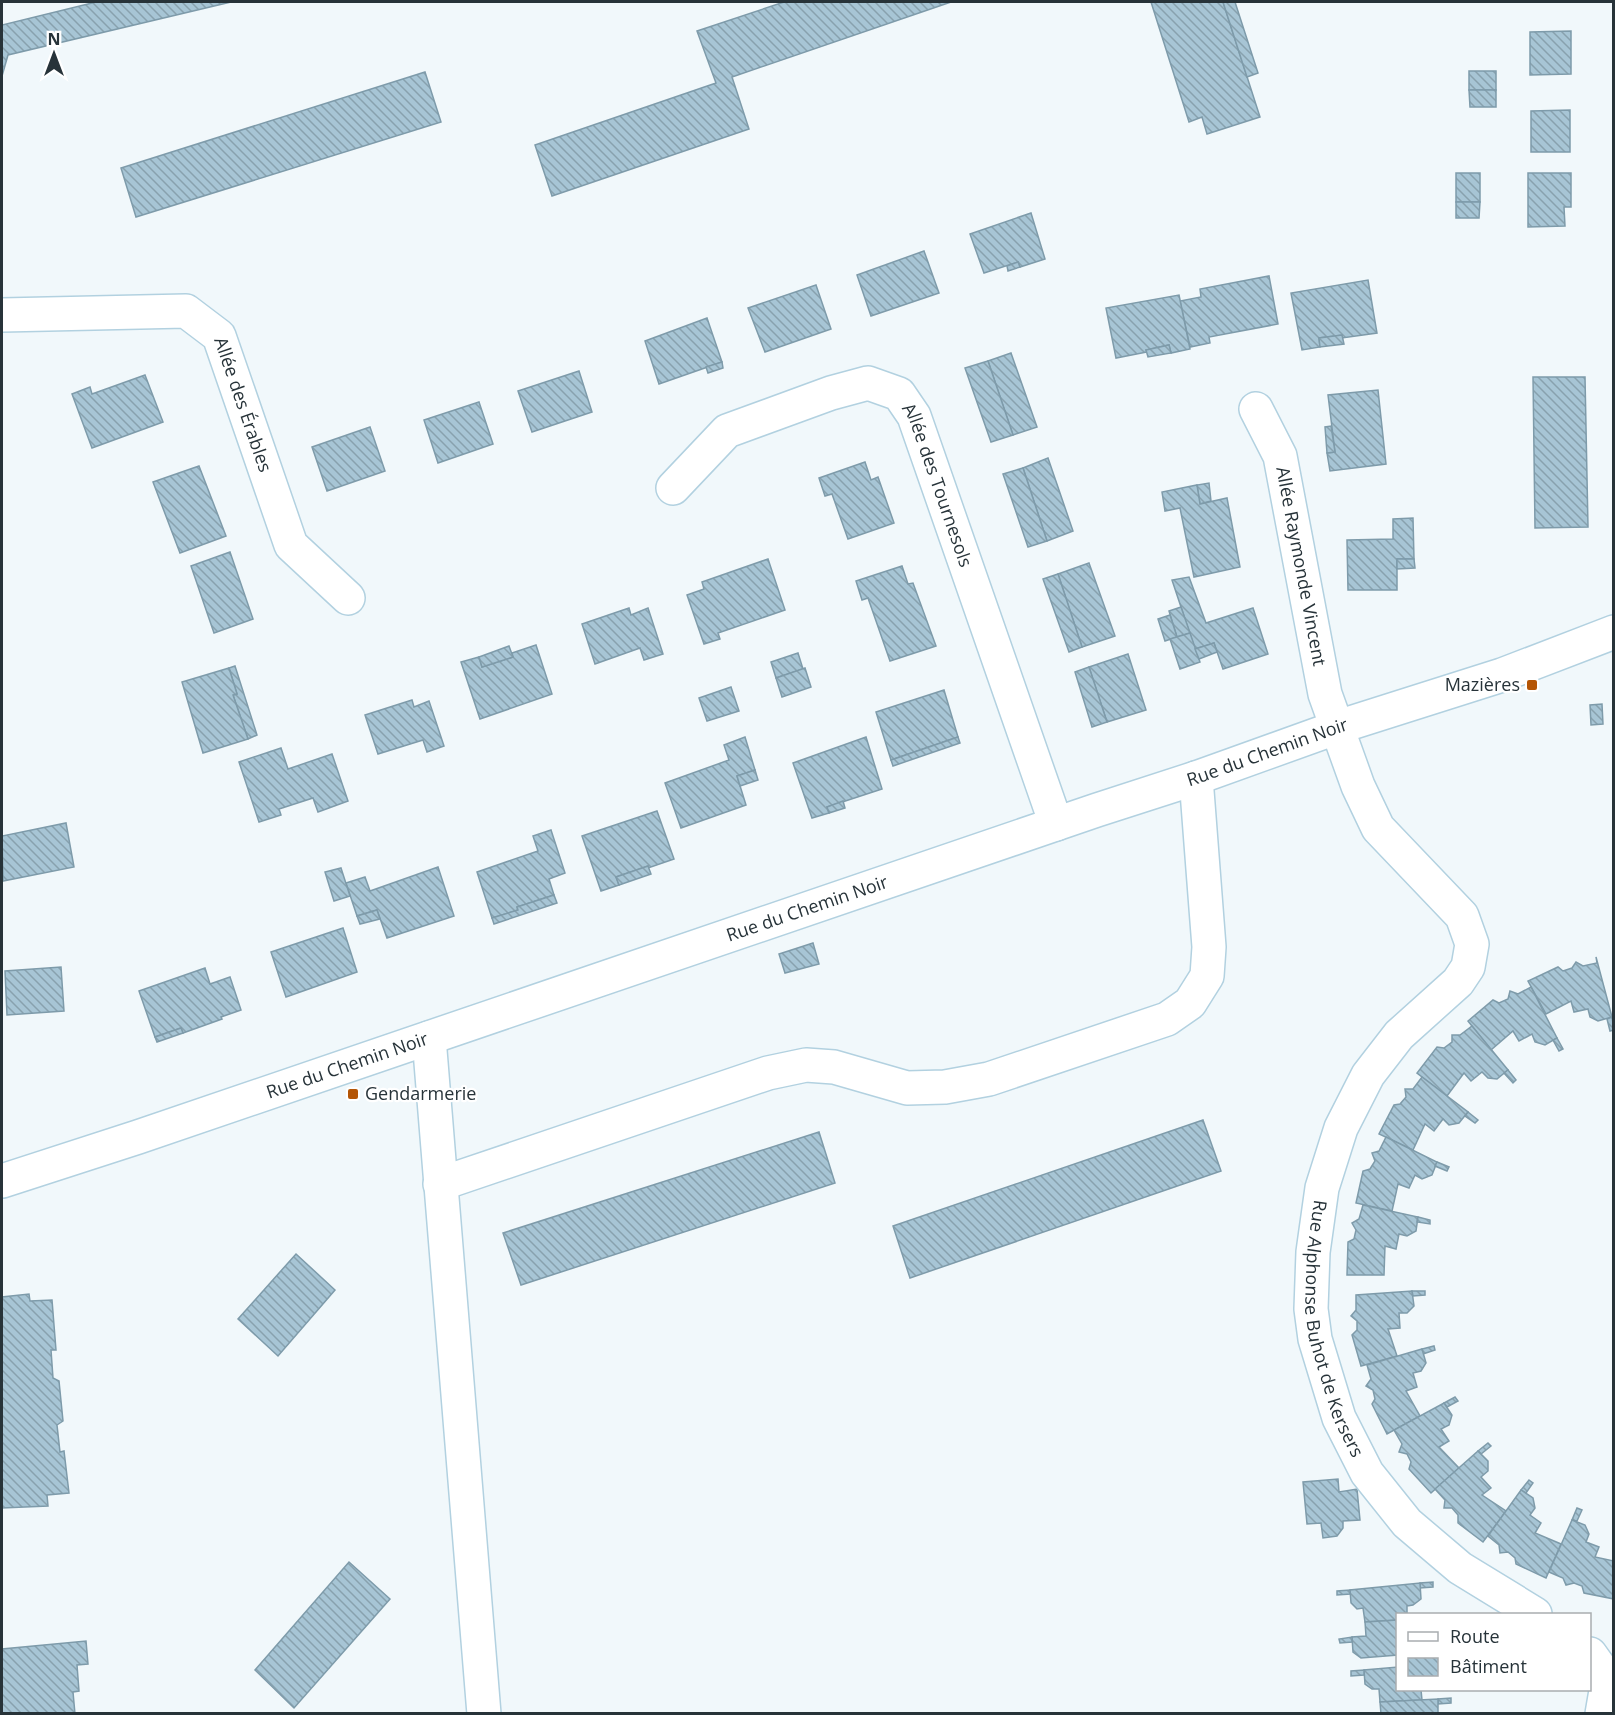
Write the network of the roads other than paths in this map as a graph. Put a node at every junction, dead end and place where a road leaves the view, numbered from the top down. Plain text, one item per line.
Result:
1 (2, 315) edge
2 (1256, 409) dead end
3 (673, 488) dead end
4 (348, 598) dead end
5 (1614, 632) edge
6 (1338, 727) junction
7 (1196, 778) junction
8 (1056, 824) junction
9 (429, 1038) junction
10 (2, 1180) edge
11 (440, 1184) junction
12 (1533, 1613) edge
13 (1591, 1655) edge
14 (1608, 1697) edge
15 (484, 1713) edge

1 - 4 street, Allée des Érables
2 - 6 street, Allée Raymonde Vincent
3 - 8 street, Allée des Tournesols
5 - 6 street, Rue du Chemin Noir
6 - 7 street, Rue du Chemin Noir
6 - 12 street, Rue Alphonse Buhot de Kersers
7 - 8 street, Rue du Chemin Noir
7 - 11 street
8 - 9 street, Rue du Chemin Noir
9 - 10 street, Rue du Chemin Noir
9 - 11 street
11 - 15 street
13 - 14 street

